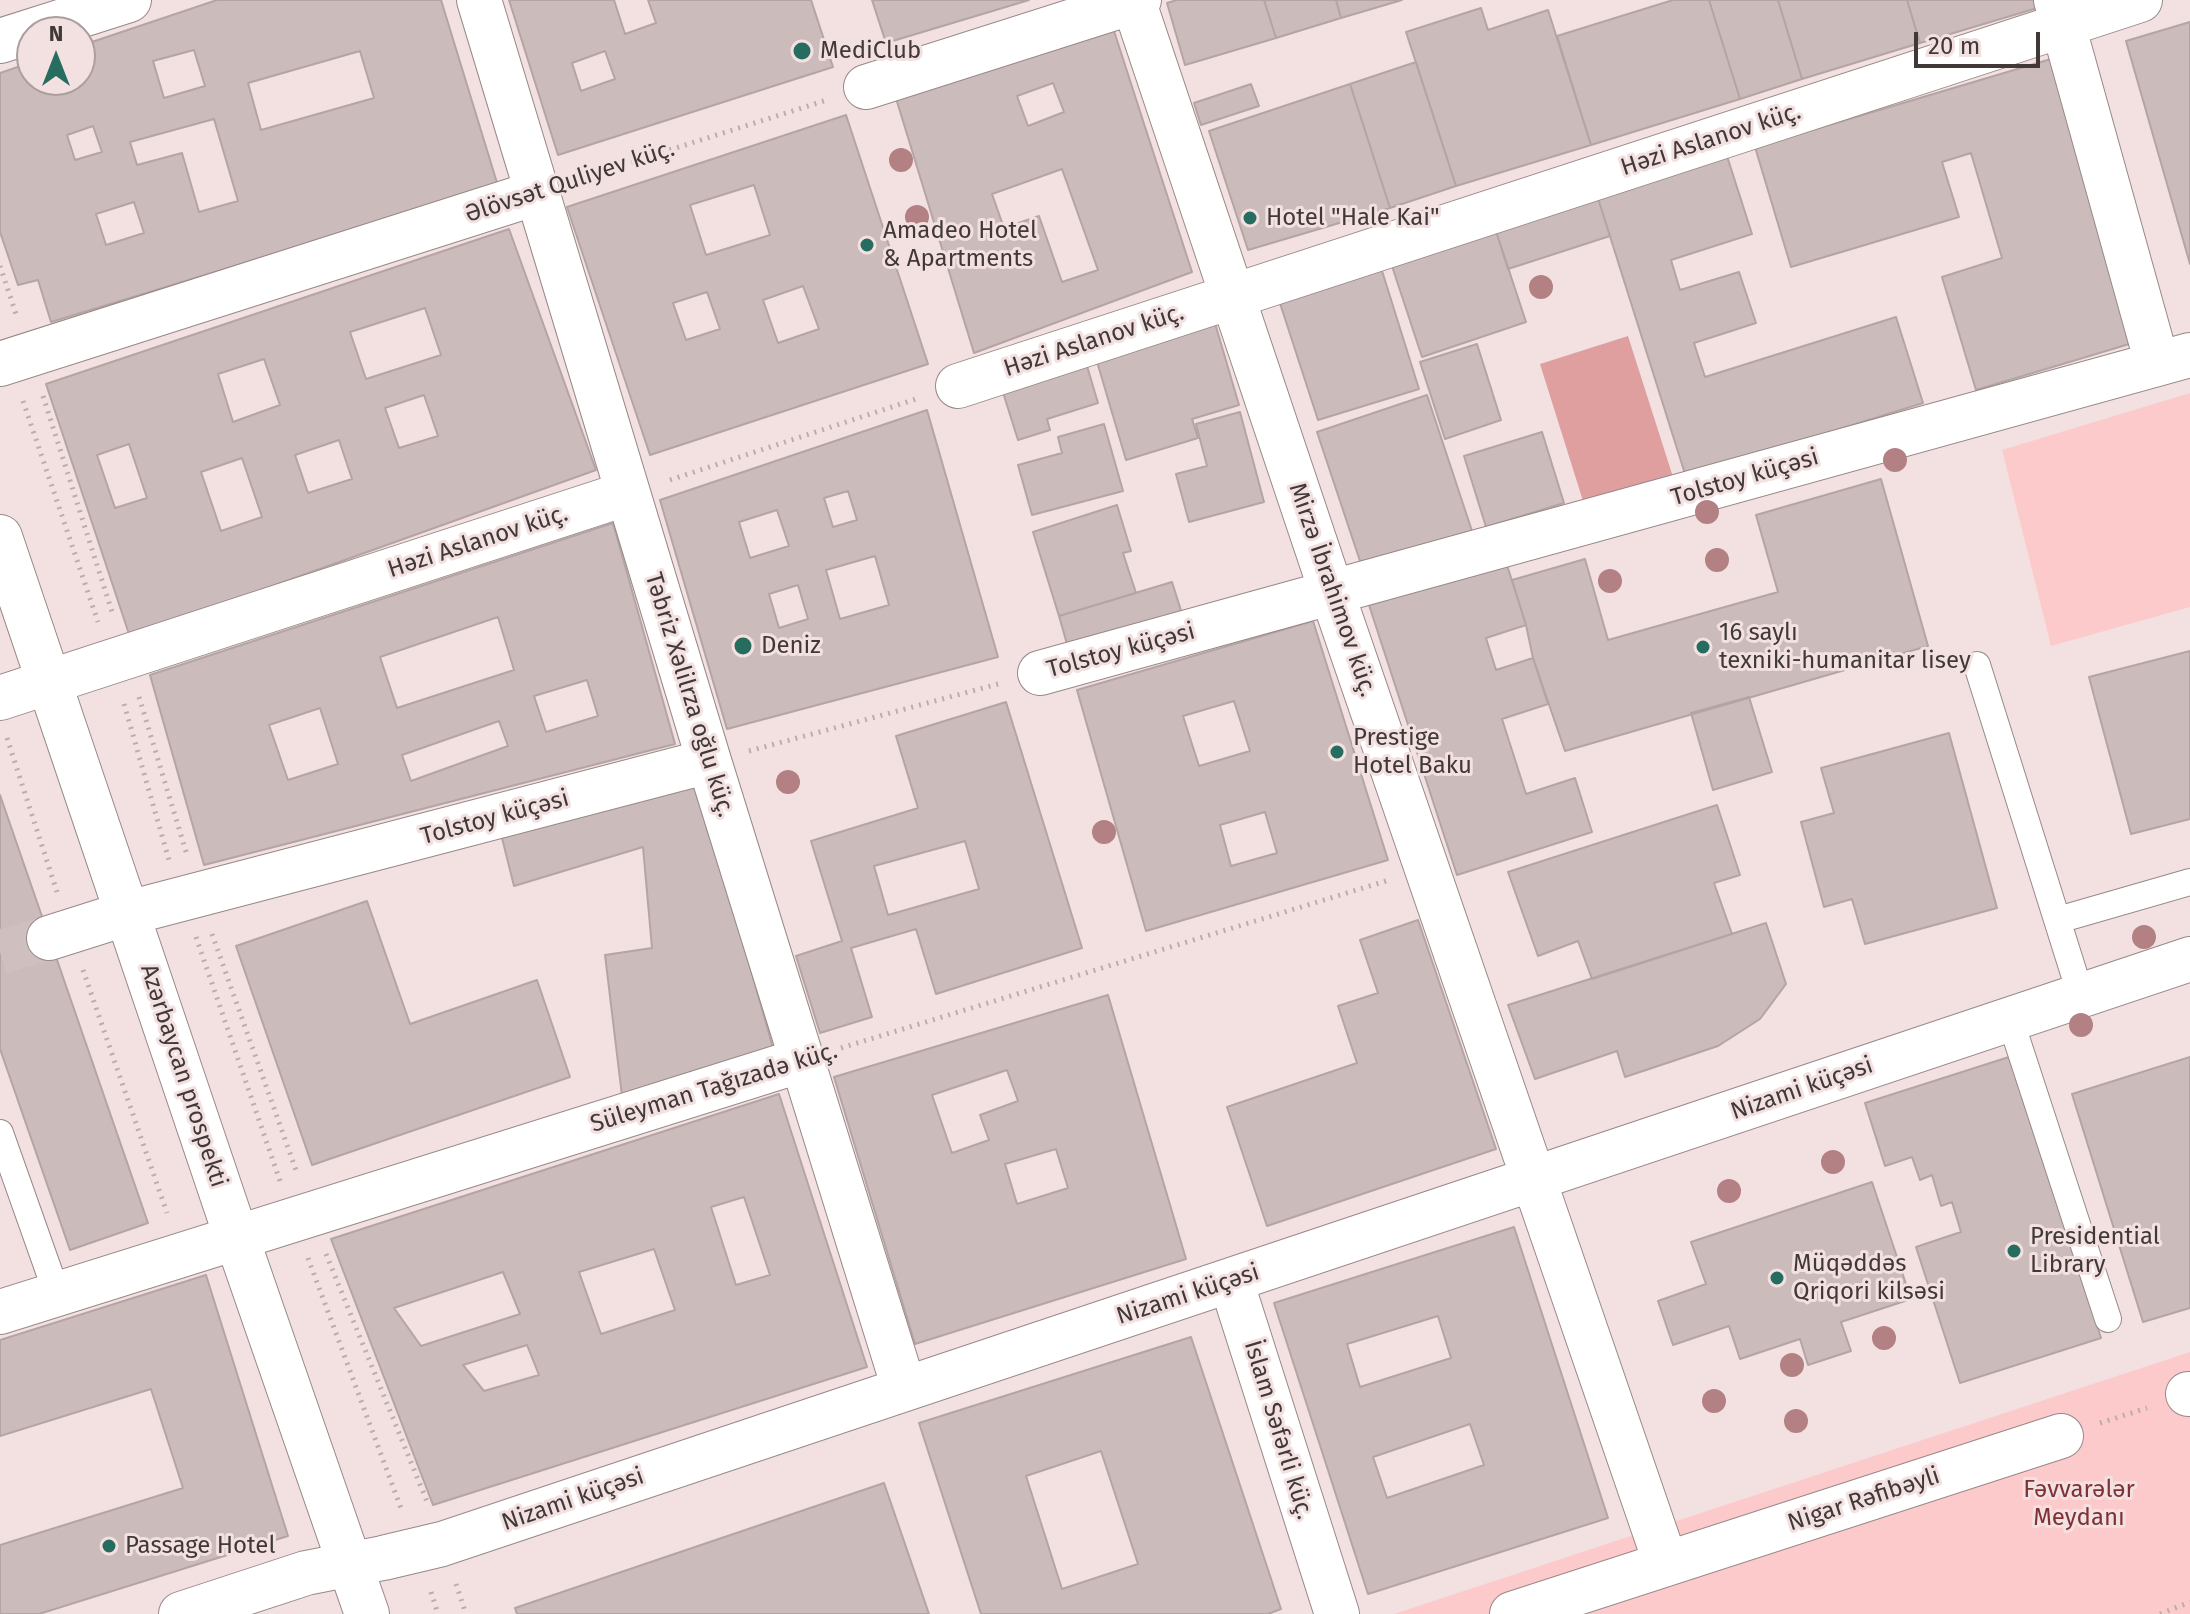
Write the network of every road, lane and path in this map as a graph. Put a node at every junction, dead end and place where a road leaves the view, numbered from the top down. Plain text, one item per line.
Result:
1 (129, 0) edge
2 (479, 0) edge
3 (2140, 0) edge
4 (1135, 1) edge
5 (2060, 13) edge
6 (0, 41) edge
7 (866, 87) joint
8 (536, 193) junction
9 (0, 266) edge
10 (1234, 296) junction
11 (2173, 359) edge
12 (13, 361) edge
13 (958, 386) joint
14 (628, 493) junction
15 (0, 537) edge
16 (1332, 593) junction
17 (119, 659) junction
18 (1977, 665) dead end
19 (1025, 677) joint
20 (48, 682) junction
21 (2, 715) edge
22 (724, 757) junction
23 (1429, 868) junction
24 (185, 882) junction
25 (2190, 882) edge
26 (128, 913) junction
27 (2058, 920) junction
28 (60, 934) junction
29 (2190, 959) edge
30 (2081, 996) junction
31 (2010, 1019) junction
32 (817, 1055) junction
33 (0, 1133) edge
34 (1534, 1180) junction
35 (311, 1215) junction
36 (237, 1239) junction
37 (182, 1256) junction
38 (1231, 1281) junction
39 (57, 1294) junction
40 (0, 1312) edge
41 (2108, 1319) dead end
42 (904, 1388) junction
43 (2189, 1394) edge
44 (2061, 1436) joint
45 (430, 1509) dead end
46 (350, 1564) junction
47 (1666, 1564) junction
48 (455, 1581) dead end
49 (428, 1582) dead end
50 (1331, 1597) edge
51 (2190, 1602) edge
52 (181, 1614) edge
53 (367, 1614) edge
54 (438, 1614) edge
55 (466, 1614) edge
56 (1512, 1614) edge
57 (2160, 1614) edge

1 - 6 street
2 - 8 street, Təbriz Xəlilrza oğlu küç.
3 - 5 street, Həzi Aslanov küç.
4 - 7 street
4 - 10 street, Mirzə İbrahimov küç.
5 - 10 street, Həzi Aslanov küç.
5 - 11 street
7 - 8 path, Əlövsət Quliyev küç.
8 - 12 street, Əlövsət Quliyev küç.
8 - 14 street, Təbriz Xəlilrza oğlu küç.
9 - 12 path
10 - 13 street, Həzi Aslanov küç.
10 - 16 street, Mirzə İbrahimov küç.
11 - 16 street, Tolstoy küçəsi
12 - 17 path
12 - 17 path
13 - 14 path
14 - 17 street, Həzi Aslanov küç.
14 - 22 street, Təbriz Xəlilrza oğlu küç.
15 - 20 street, Azərbaycan prospekti
16 - 19 street, Tolstoy küçəsi
16 - 23 street, Mirzə İbrahimov küç.
17 - 20 street, Həzi Aslanov küç.
17 - 24 path
17 - 24 path
18 - 27 lane
19 - 22 path
20 - 21 street, Həzi Aslanov küç.
20 - 26 street, Azərbaycan prospekti
21 - 28 path
22 - 24 street, Tolstoy küçəsi
22 - 32 street, Təbriz Xəlilrza oğlu küç.
23 - 32 path
23 - 34 street, Mirzə İbrahimov küç.
24 - 26 street, Tolstoy küçəsi
24 - 35 path
25 - 27 lane
26 - 28 street, Tolstoy küçəsi
26 - 36 street, Azərbaycan prospekti
27 - 30 lane
28 - 37 path
29 - 30 street, Nizami küçəsi
30 - 31 street, Nizami küçəsi
31 - 34 street, Nizami küçəsi
31 - 41 lane
32 - 35 street, Süleyman Tağızadə küç.
32 - 42 street, Təbriz Xəlilrza oğlu küç.
33 - 39 lane
34 - 38 street, Nizami küçəsi
34 - 47 street, Mirzə İbrahimov küç.
35 - 36 street, Süleyman Tağızadə küç.
35 - 45 path
36 - 37 street, Süleyman Tağızadə küç.
36 - 46 street, Azərbaycan prospekti
37 - 39 street, Süleyman Tağızadə küç.
38 - 42 street, Nizami küçəsi
38 - 50 street, İslam Səfərli küç.
39 - 40 street, Süleyman Tağızadə küç.
42 - 46 street, Nizami küçəsi
43 - 44 path
44 - 47 street, Nigar Rəfibəyli
46 - 52 street, Nizami küçəsi
46 - 53 street, Azərbaycan prospekti
47 - 56 street, Nigar Rəfibəyli
48 - 55 path
49 - 54 path
51 - 57 path

